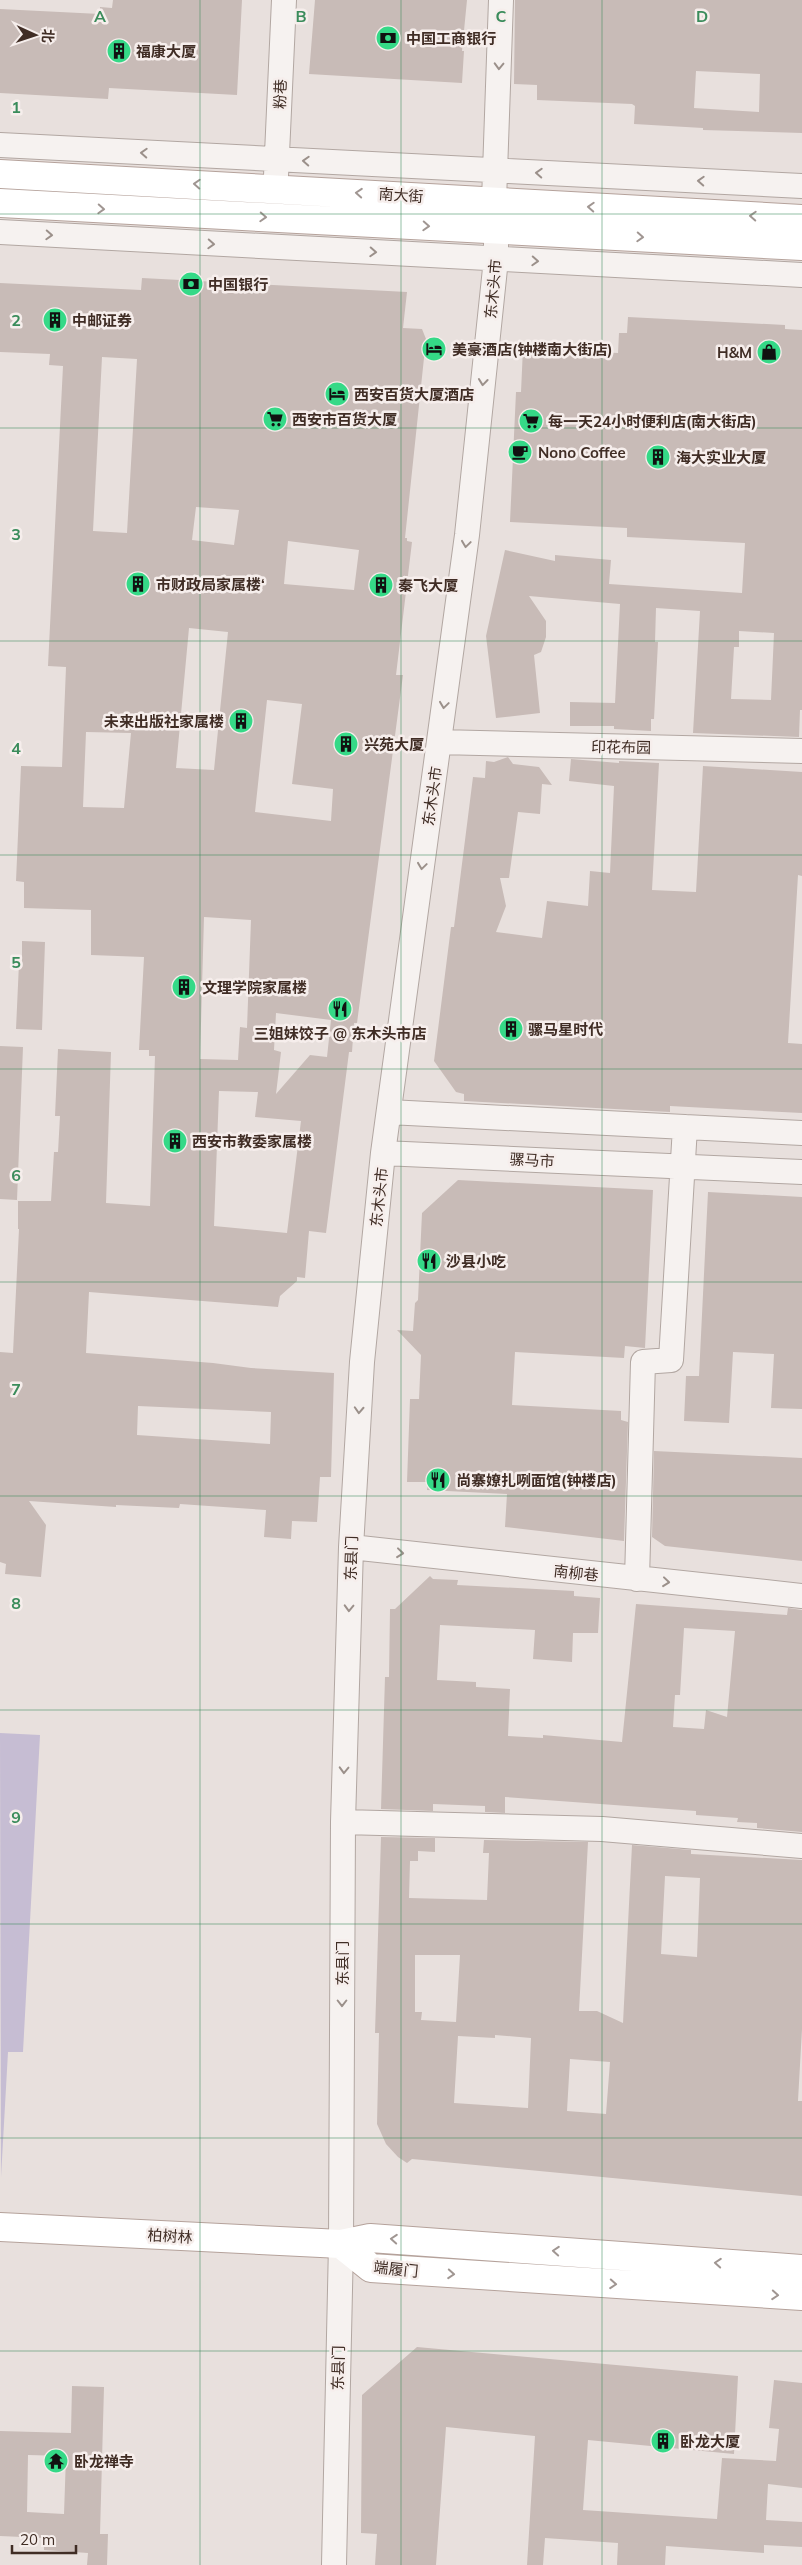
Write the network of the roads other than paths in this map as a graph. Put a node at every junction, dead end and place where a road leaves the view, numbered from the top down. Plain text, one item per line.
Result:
1 (284, 0) edge
2 (501, 0) edge
3 (0, 145) edge
4 (277, 159) junction
5 (495, 170) junction
6 (0, 174) edge
7 (802, 186) edge
8 (276, 188) junction
9 (494, 201) junction
10 (0, 203) edge
11 (802, 218) edge
12 (496, 229) junction
13 (0, 232) edge
14 (802, 246) edge
15 (496, 259) junction
16 (802, 276) edge
17 (439, 742) junction
18 (802, 751) edge
19 (389, 1112) junction
20 (685, 1127) junction
21 (802, 1133) edge
22 (383, 1153) junction
23 (682, 1167) junction
24 (802, 1172) edge
25 (362, 1362) joint
26 (351, 1547) junction
27 (638, 1579) junction
28 (802, 1596) edge
29 (343, 1822) junction
30 (802, 1846) edge
31 (0, 2227) edge
32 (341, 2244) junction
33 (802, 2269) edge
34 (802, 2296) edge
35 (334, 2565) edge

1 - 4 street, 粉巷
2 -> 5 street
4 -> 3 street
5 -> 4 street
4 - 8 street, 粉巷
7 -> 5 street
5 - 9 street
8 -> 6 main road, 南大街
9 -> 8 main road, 南大街
11 -> 9 main road, 南大街
10 -> 12 main road, 南大街
12 -> 14 main road, 南大街
12 - 15 street, 东木头市
13 -> 15 street
15 -> 16 street
15 -> 17 street, 东木头市
17 - 18 street, 印花布园
17 -> 19 street, 东木头市
19 - 20 street
19 - 22 street, 东木头市
20 - 21 street
20 - 23 street
22 - 23 street, 骡马市
22 - 25 street, 东木头市
23 - 24 street, 骡马市
23 - 27 street
25 -> 26 street, 东县门
26 -> 27 street, 南柳巷
26 -> 29 street, 东县门
27 -> 28 street, 南柳巷
29 - 30 street
29 -> 32 street, 东县门
31 - 32 main road, 柏树林
33 -> 32 main road, 端履门
32 -> 34 main road, 端履门
32 - 35 street, 东县门

